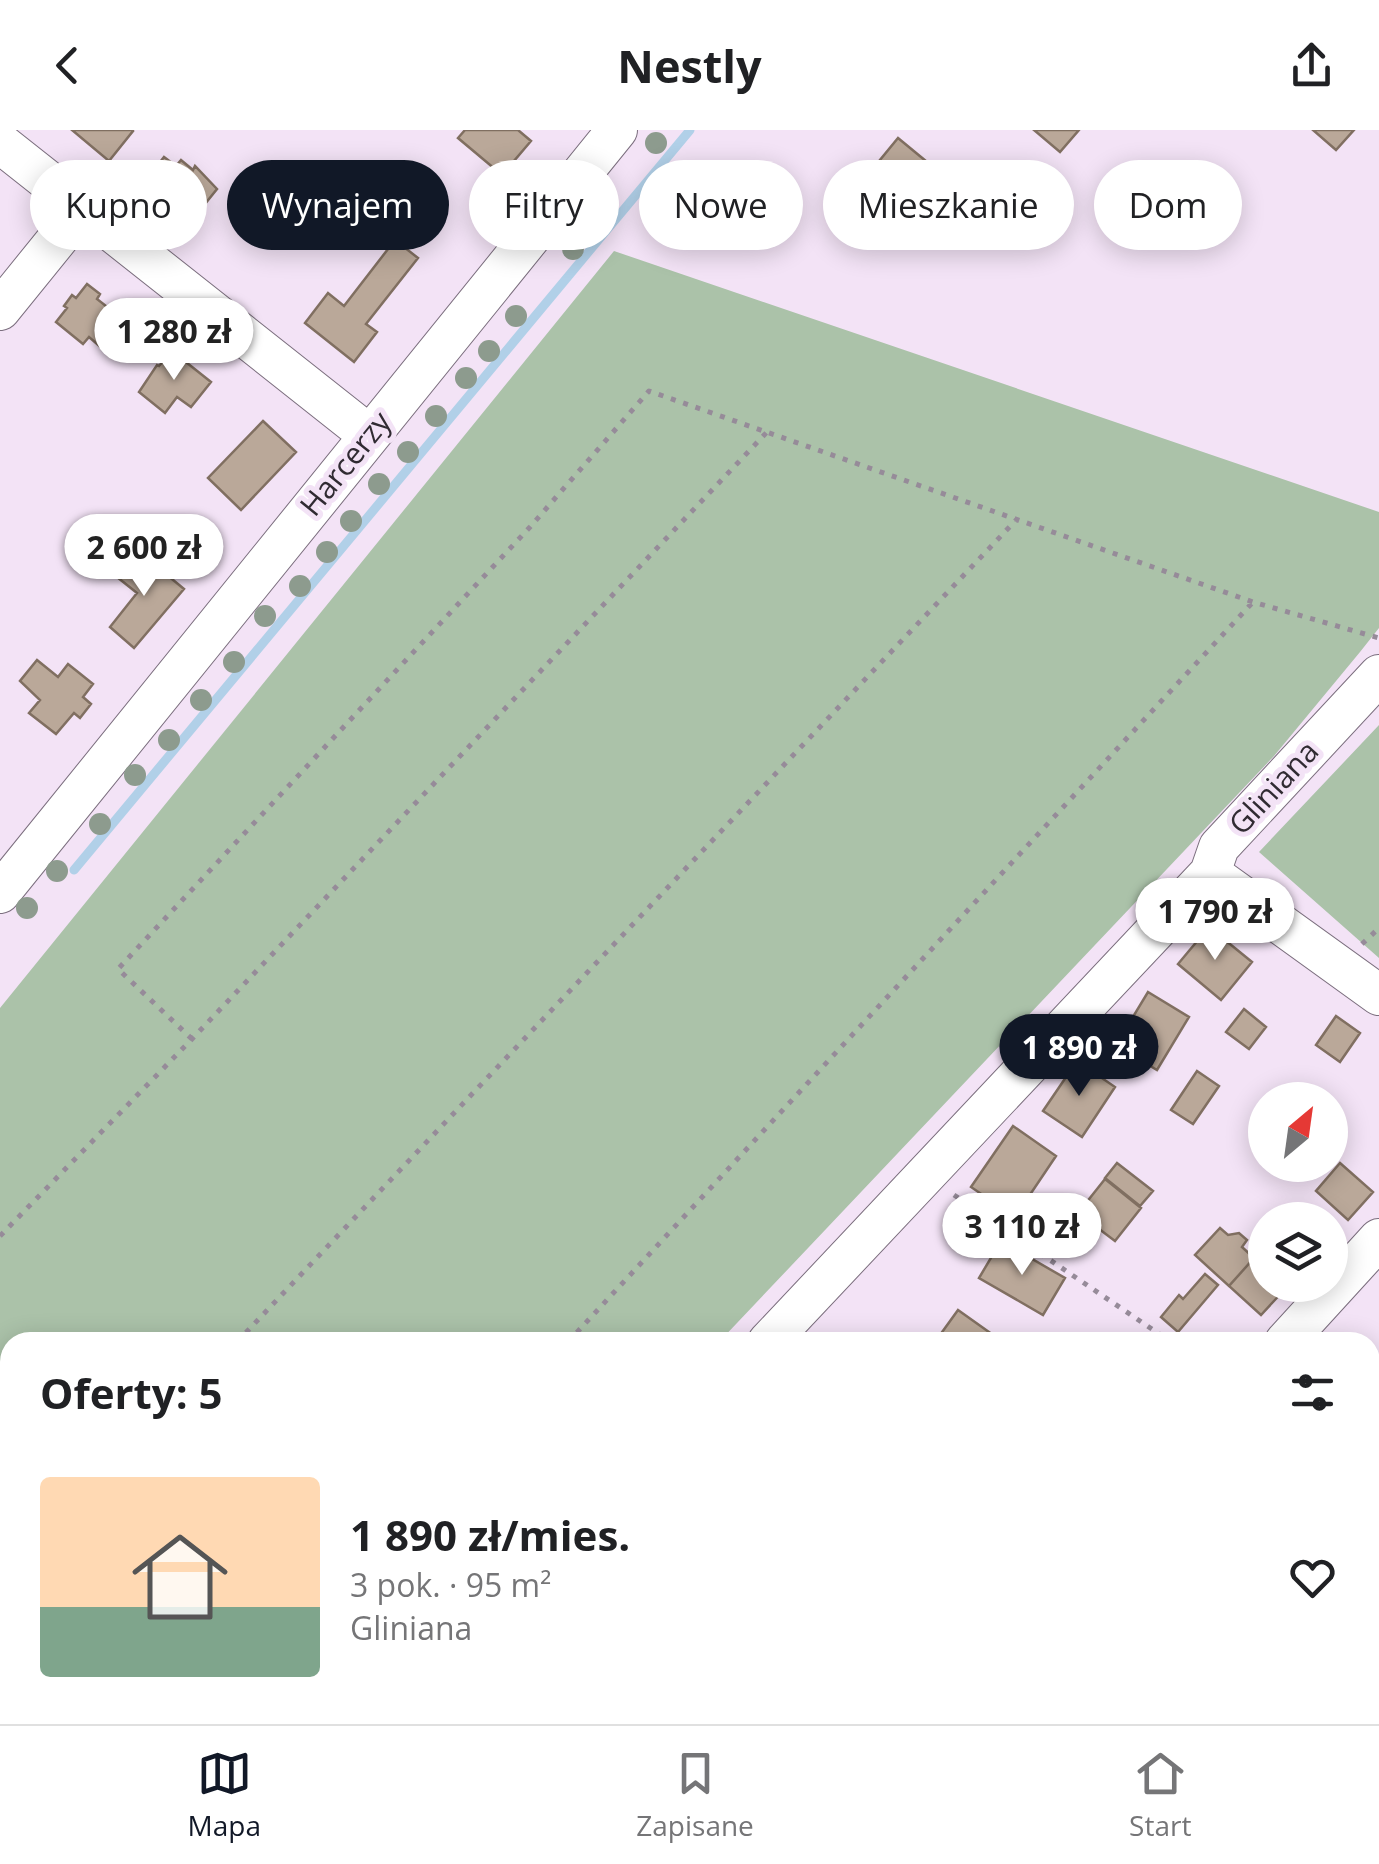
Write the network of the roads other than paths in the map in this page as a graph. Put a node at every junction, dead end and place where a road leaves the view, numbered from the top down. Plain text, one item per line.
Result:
1 (617, 130) edge
2 (0, 144) edge
3 (30, 168) edge
4 (49, 250) edge
5 (132, 250) edge
6 (0, 310) edge
7 (369, 435) junction
8 (1379, 675) edge
9 (1210, 873) junction
10 (0, 893) edge
11 (1379, 996) edge
12 (1379, 1239) edge
13 (778, 1332) edge
14 (1294, 1332) edge

1 - 7 street, Harcerzy
2 - 3 street
4 - 6 street
5 - 7 street
7 - 10 street, Harcerzy
8 - 9 street, Gliniana
9 - 11 street
9 - 13 street, Gliniana
12 - 14 street

